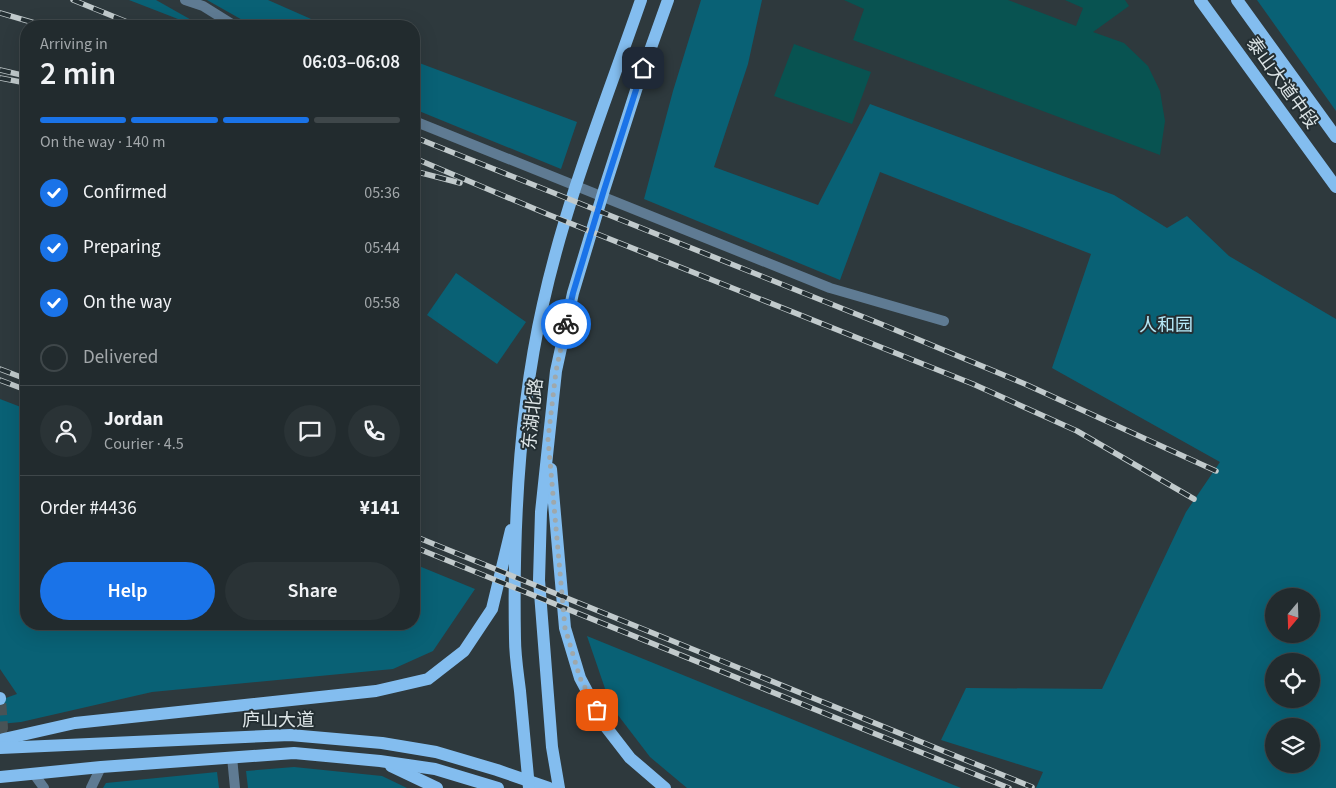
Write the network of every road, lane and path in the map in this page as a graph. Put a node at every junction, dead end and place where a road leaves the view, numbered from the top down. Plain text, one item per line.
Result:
1 (185, 0) edge
2 (1200, 0) edge
3 (1238, 0) edge
4 (640, 1) edge
5 (667, 2) edge
6 (225, 20) edge
7 (420, 123) edge
8 (1336, 137) edge
9 (1336, 187) edge
10 (944, 321) dead end
11 (548, 439) junction
12 (518, 501) junction
13 (0, 740) edge
14 (0, 748) edge
15 (232, 757) junction
16 (380, 761) junction
17 (102, 766) junction
18 (34, 774) junction
19 (0, 777) edge
20 (44, 788) edge
21 (91, 788) edge
22 (234, 788) edge
23 (437, 788) edge
24 (498, 788) edge
25 (529, 788) edge
26 (549, 788) edge
27 (559, 788) edge
28 (665, 788) edge

1 - 6 street
2 - 9 main road, 泰山大道中段
3 - 8 main road, 泰山大道中段
4 - 12 main road, 东湖北路
5 - 11 main road, 东湖北路
7 - 10 street
11 - 27 main road, 东湖北路
11 - 28 main road
12 - 13 main road
12 - 25 main road, 东湖北路
14 - 26 main road, 庐山大道
15 - 16 main road, 庐山大道
15 - 17 main road, 庐山大道
15 - 22 street
16 - 23 main road
16 - 24 main road, 庐山大道
17 - 18 main road, 庐山大道
17 - 21 street
18 - 19 main road, 庐山大道
18 - 20 street

